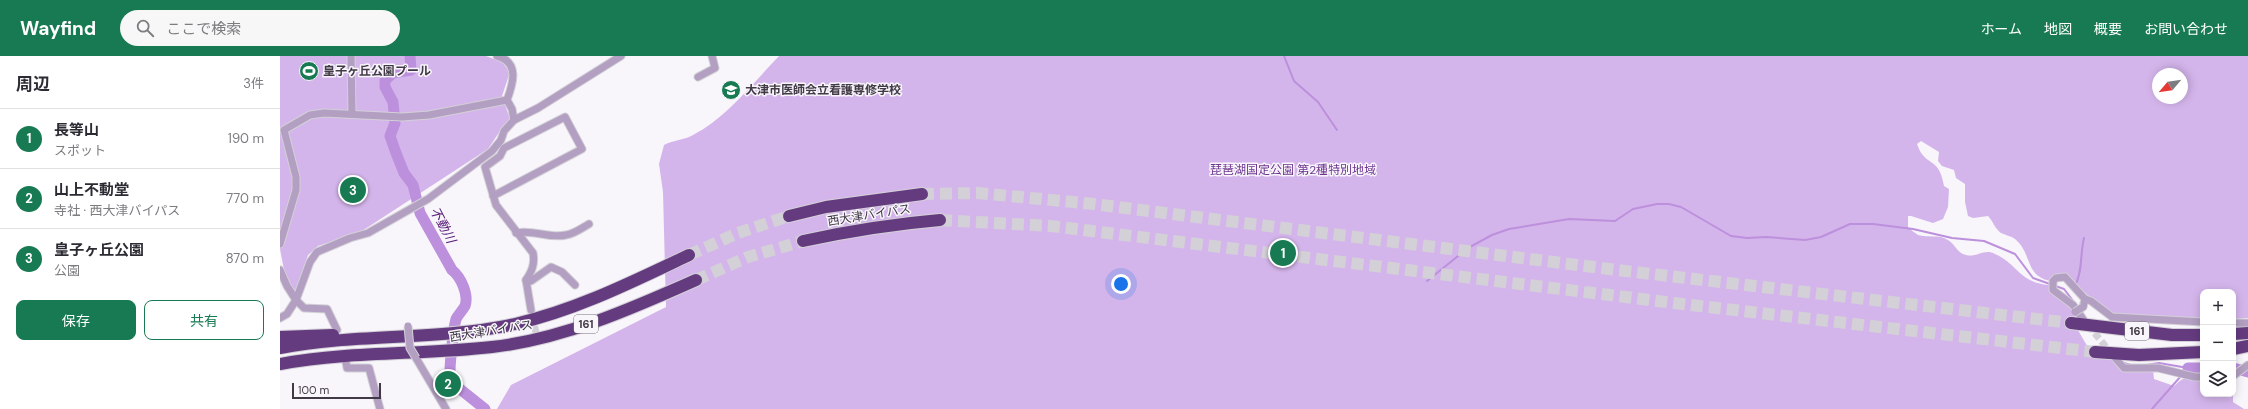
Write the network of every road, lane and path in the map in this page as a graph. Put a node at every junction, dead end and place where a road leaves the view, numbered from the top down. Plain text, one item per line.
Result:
1 (351, 56) edge
2 (497, 56) edge
3 (621, 56) edge
4 (712, 56) edge
5 (698, 77) dead end
6 (507, 100) junction
7 (352, 114) junction
8 (514, 120) junction
9 (501, 140) junction
10 (508, 146) junction
11 (922, 194) tunnel mouth
12 (493, 196) junction
13 (789, 216) tunnel mouth
14 (940, 220) tunnel mouth
15 (589, 224) dead end
16 (516, 233) junction
17 (803, 241) tunnel mouth
18 (280, 244) edge
19 (688, 255) tunnel mouth
20 (280, 270) edge
21 (526, 280) junction
22 (696, 280) tunnel mouth
23 (575, 284) dead end
24 (2085, 299) junction
25 (296, 300) junction
26 (531, 310) tunnel mouth
27 (280, 318) edge
28 (2073, 318) joint
29 (2083, 319) tunnel mouth
30 (2200, 322) edge
31 (2236, 323) edge
32 (2248, 323) edge
33 (408, 326) dead end
34 (337, 330) dead end
35 (2248, 333) edge
36 (2236, 334) edge
37 (2200, 335) edge
38 (280, 337) edge
39 (369, 338) junction
40 (2248, 346) edge
41 (280, 348) edge
42 (2236, 348) edge
43 (2095, 352) tunnel mouth
44 (2200, 352) edge
45 (2116, 360) tunnel mouth
46 (346, 362) dead end
47 (280, 364) edge
48 (2246, 366) edge
49 (2236, 374) edge
50 (2200, 377) edge
51 (380, 409) edge
52 (446, 409) edge

1 - 7 street
2 - 6 street
3 - 8 street
4 - 5 street
6 - 7 street
6 - 8 street
7 - 18 street
8 - 9 street
9 - 10 street
9 - 25 street
10 - 12 street
10 - 12 street
11 - 13 highway, 西大津バイパス
12 - 16 street
14 - 17 highway, 西大津バイパス
15 - 16 street
16 - 21 street
19 - 39 highway, 西大津バイパス / 161
20 - 25 street
21 - 23 street
21 - 26 street
22 - 47 highway, 西大津バイパス / 161
24 - 28 street, bridge
24 - 29 street
24 - 30 street
25 - 27 street
25 - 34 street
28 - 37 highway, 161
31 - 32 street
33 - 52 street, bridge
35 - 36 highway
38 - 39 highway
39 - 41 highway, 西大津バイパス / 161
40 - 42 highway
43 - 44 highway, 161
45 - 50 street
46 - 51 street
48 - 49 street

